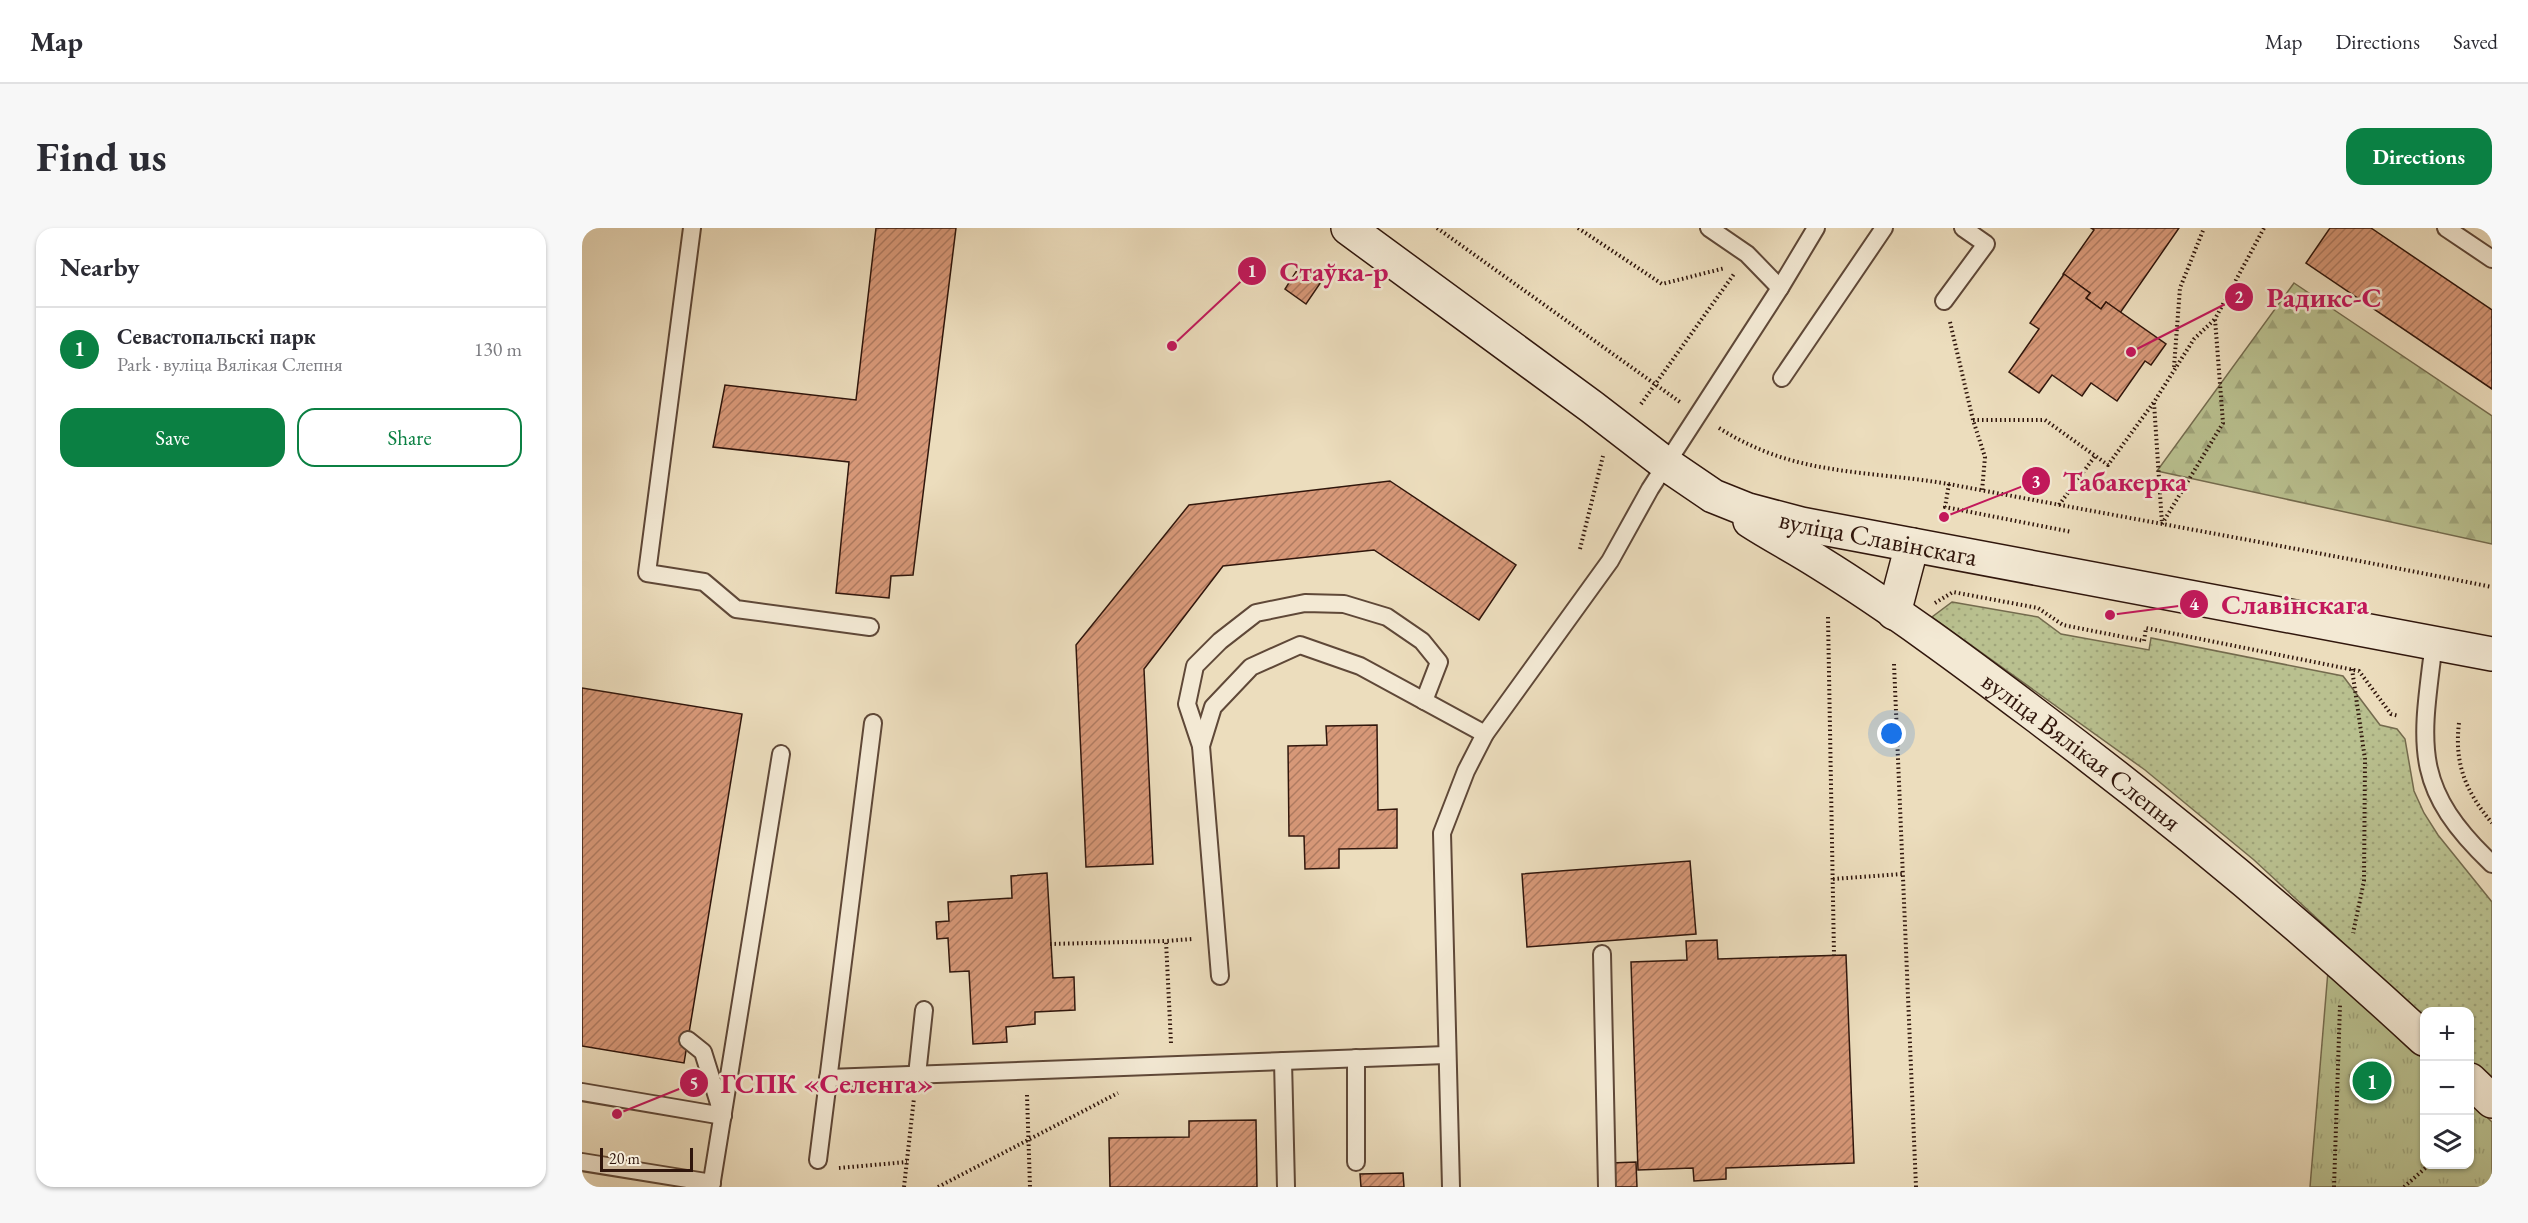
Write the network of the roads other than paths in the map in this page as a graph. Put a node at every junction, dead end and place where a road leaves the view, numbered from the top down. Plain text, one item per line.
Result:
1 (692, 228) edge
2 (1348, 228) edge
3 (1709, 228) edge
4 (1816, 228) edge
5 (1884, 228) edge
6 (1963, 228) edge
7 (2446, 228) edge
8 (2492, 259) edge
9 (1780, 288) junction
10 (1944, 301) road end
11 (1782, 378) dead end
12 (1666, 464) junction
13 (1713, 496) junction
14 (1912, 545) junction
15 (1894, 613) junction
16 (870, 627) dead end
17 (2434, 643) junction
18 (2492, 654) edge
19 (1424, 701) junction
20 (873, 723) dead end
21 (1485, 734) junction
22 (1201, 746) junction
23 (781, 754) dead end
24 (2492, 864) edge
25 (1602, 954) dead end
26 (1220, 976) dead end
27 (924, 1011) dead end
28 (2420, 1035) edge
29 (688, 1040) dead end
30 (1446, 1054) junction
31 (1356, 1058) junction
32 (1283, 1060) junction
33 (917, 1075) junction
34 (828, 1078) junction
35 (2474, 1085) edge
36 (582, 1092) edge
37 (2492, 1101) edge
38 (723, 1116) junction
39 (582, 1162) edge
40 (1356, 1162) dead end
41 (825, 1164) road end
42 (712, 1185) edge
43 (1286, 1187) edge
44 (1451, 1187) edge
45 (1607, 1187) edge

1 - 16 lane
2 - 12 street, вуліца Славінскага
3 - 9 lane
4 - 9 lane
5 - 11 lane
6 - 10 lane
7 - 8 lane
9 - 12 lane
12 - 13 street, вуліца Славінскага
12 - 21 lane
13 - 14 street, вуліца Славінскага
13 - 15 street, вуліца Вялікая Слепня
14 - 15 street
14 - 17 street, вуліца Славінскага
15 - 28 street, вуліца Вялікая Слепня
17 - 18 street, вуліца Славінскага
17 - 24 lane
19 - 21 lane
19 - 22 lane
19 - 22 lane
20 - 34 lane
21 - 30 lane
22 - 26 lane
23 - 38 lane
25 - 45 lane
27 - 33 lane
29 - 38 lane
30 - 31 lane
30 - 44 lane
31 - 32 lane
31 - 40 lane
32 - 33 lane
32 - 43 lane
33 - 34 lane
34 - 41 lane
35 - 37 street
36 - 38 lane
38 - 42 lane
39 - 42 lane

